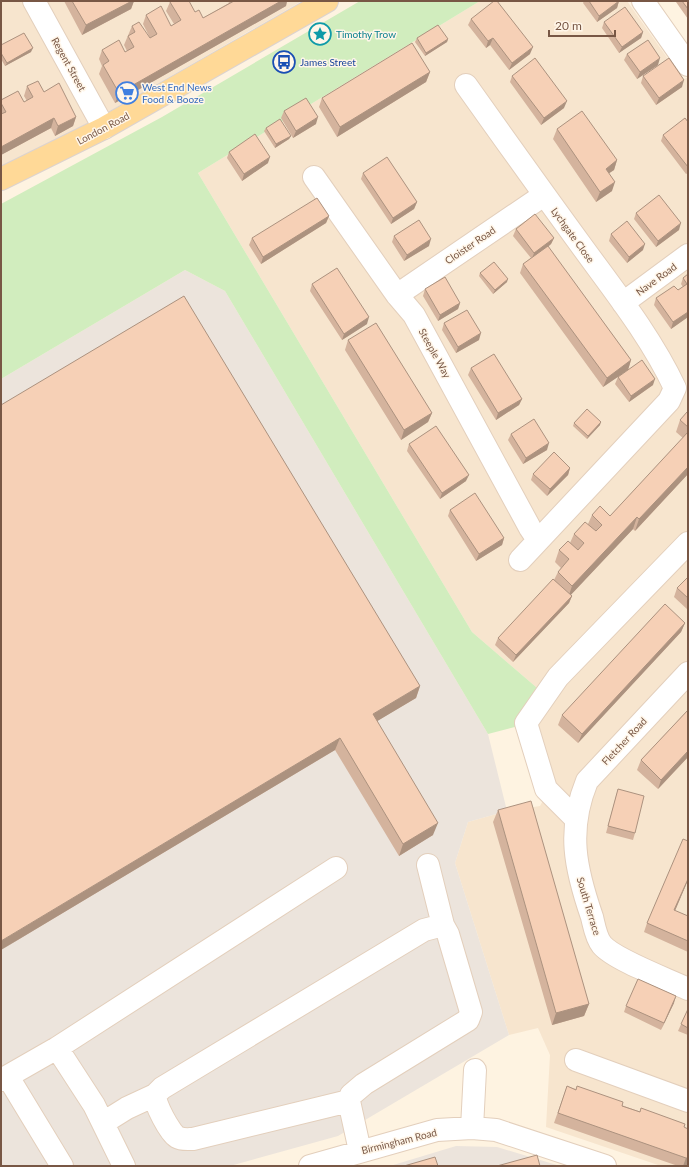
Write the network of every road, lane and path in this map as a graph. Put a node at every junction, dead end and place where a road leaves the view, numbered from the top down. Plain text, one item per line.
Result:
1 (34, 1) edge
2 (648, 3) edge
3 (314, 4) edge
4 (688, 64) edge
5 (466, 85) dead end
6 (104, 128) junction
7 (314, 177) dead end
8 (1, 179) edge
9 (544, 195) junction
10 (688, 255) edge
11 (397, 295) junction
12 (623, 303) junction
13 (538, 540) junction
14 (688, 543) edge
15 (520, 560) dead end
16 (688, 673) edge
17 (575, 818) junction
18 (428, 866) dead end
19 (336, 868) dead end
20 (443, 925) junction
21 (688, 989) edge
22 (57, 1048) junction
23 (576, 1060) dead end
24 (475, 1070) dead end
25 (4, 1078) edge
26 (156, 1095) junction
27 (349, 1101) junction
28 (688, 1101) edge
29 (103, 1123) junction
30 (472, 1128) junction
31 (360, 1151) junction
32 (62, 1166) edge
33 (124, 1166) edge
34 (310, 1166) edge
35 (605, 1166) edge

1 - 6 street, Regent Street
2 - 4 street
3 - 6 main road, London Road
5 - 9 street, Lychgate Close
6 - 8 main road, London Road
7 - 11 street, Steeple Way
9 - 11 street, Cloister Road
9 - 12 street, Lychgate Close
10 - 12 street, Nave Road
11 - 13 street, Steeple Way
12 - 13 street, Lychgate Close
13 - 15 street
14 - 17 street
16 - 17 street, Fletcher Road
17 - 21 street, South Terrace
18 - 20 street
19 - 22 street
20 - 26 street
20 - 27 street
22 - 25 street
22 - 29 street
23 - 28 street
24 - 30 street
25 - 32 street
26 - 27 street
26 - 29 street
27 - 31 street
29 - 33 street
30 - 31 street, Birmingham Road
30 - 35 street, Birmingham Road
31 - 34 street, Birmingham Road

